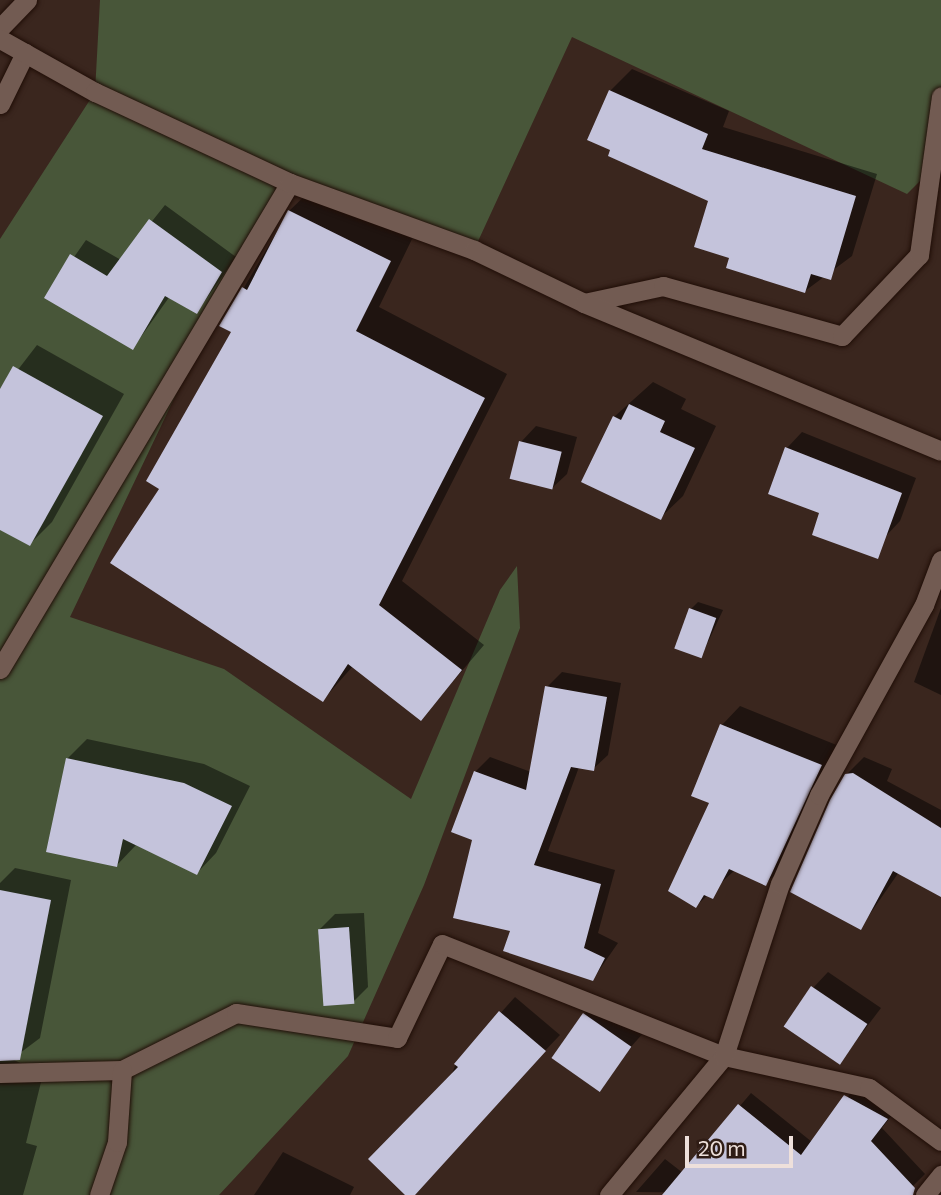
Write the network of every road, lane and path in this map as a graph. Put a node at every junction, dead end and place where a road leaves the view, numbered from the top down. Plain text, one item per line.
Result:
1 (26, 0) edge
2 (0, 28) edge
3 (0, 39) edge
4 (25, 53) junction
5 (941, 97) edge
6 (0, 104) edge
7 (290, 183) junction
8 (584, 303) junction
9 (941, 451) edge
10 (941, 560) edge
11 (0, 670) edge
12 (724, 1056) junction
13 (122, 1070) junction
14 (0, 1073) edge
15 (941, 1141) edge
16 (941, 1175) edge
17 (99, 1195) edge
18 (610, 1195) edge
19 (925, 1195) edge

1 - 2 street
3 - 4 street
4 - 6 street
4 - 7 street
5 - 8 street
7 - 8 street
7 - 11 street
8 - 9 street
10 - 12 street
12 - 13 street
12 - 15 street
12 - 18 street
13 - 14 street
13 - 17 street
16 - 19 street

